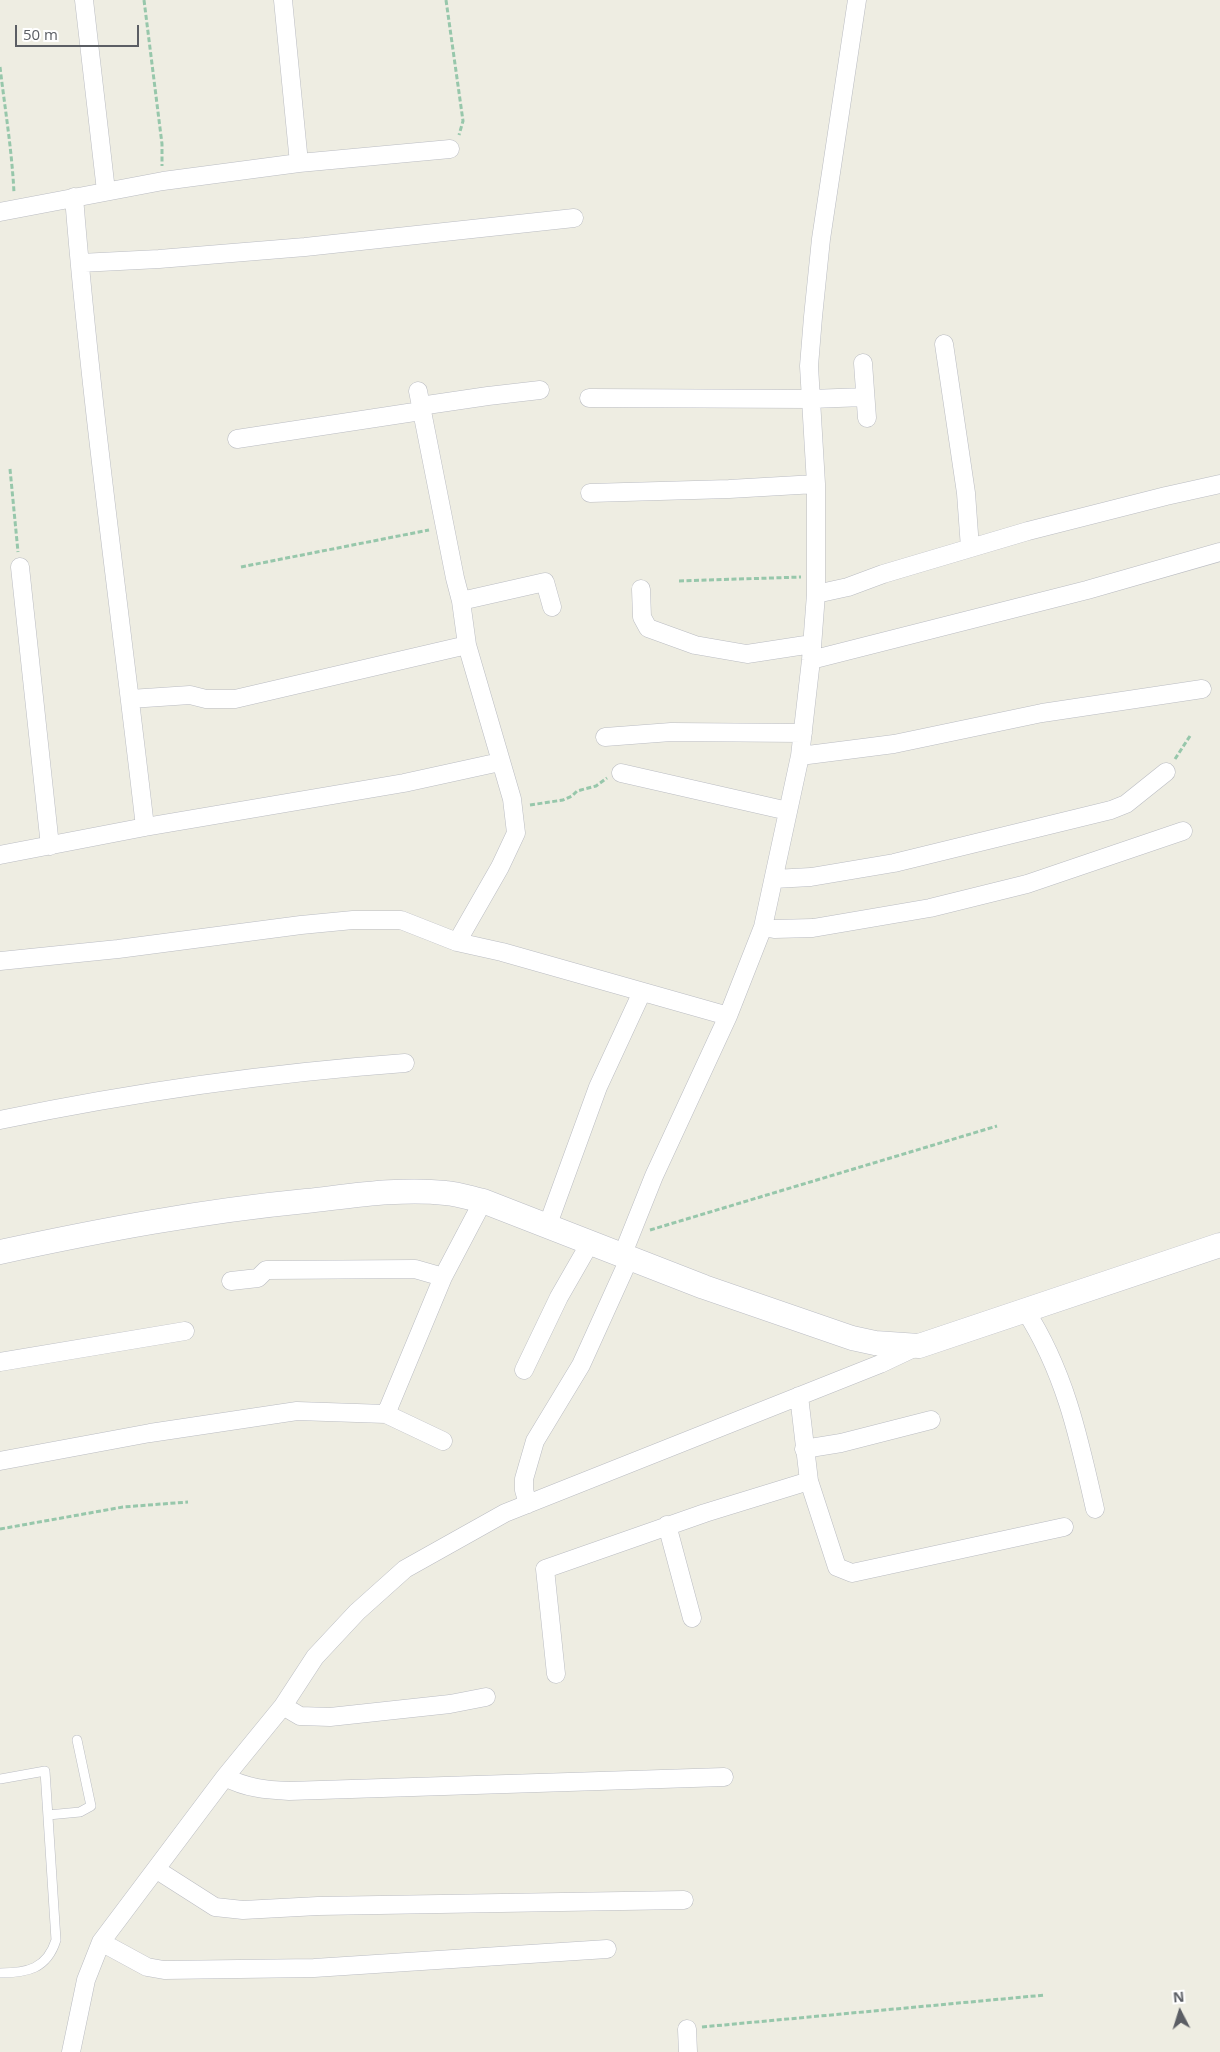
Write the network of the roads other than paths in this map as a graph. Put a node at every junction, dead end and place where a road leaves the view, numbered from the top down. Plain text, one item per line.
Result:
1 (84, 0) edge
2 (283, 0) edge
3 (857, 0) edge
4 (450, 149) road end
5 (298, 163) junction
6 (106, 191) junction
7 (74, 197) junction
8 (7, 210) edge
9 (574, 218) dead end
10 (80, 263) junction
11 (944, 344) dead end
12 (863, 363) dead end
13 (540, 390) dead end
14 (865, 397) junction
15 (589, 398) dead end
16 (811, 399) junction
17 (420, 403) junction
18 (867, 418) dead end
19 (237, 439) dead end
20 (816, 484) junction
21 (1220, 484) edge
22 (590, 493) dead end
23 (970, 548) junction
24 (1220, 552) edge
25 (20, 567) road end
26 (816, 585) junction
27 (641, 589) dead end
28 (461, 601) junction
29 (552, 608) dead end
30 (467, 645) junction
31 (812, 652) junction
32 (1202, 689) dead end
33 (130, 699) junction
34 (803, 733) junction
35 (605, 737) dead end
36 (800, 756) junction
37 (500, 762) junction
38 (1166, 772) road end
39 (621, 773) road end
40 (788, 811) junction
41 (145, 827) junction
42 (1183, 831) dead end
43 (50, 846) junction
44 (0, 855) edge
45 (774, 879) junction
46 (763, 927) junction
47 (457, 942) junction
48 (0, 962) edge
49 (642, 992) junction
50 (728, 1016) junction
51 (405, 1063) dead end
52 (0, 1120) edge
53 (483, 1200) junction
54 (547, 1226) junction
55 (590, 1243) junction
56 (1220, 1245) edge
57 (0, 1252) edge
58 (626, 1257) junction
59 (443, 1276) junction
60 (231, 1281) dead end
61 (1025, 1310) junction
62 (185, 1331) dead end
63 (919, 1346) junction
64 (0, 1362) edge
65 (524, 1370) dead end
66 (799, 1396) junction
67 (386, 1414) junction
68 (930, 1420) dead end
69 (443, 1441) dead end
70 (804, 1449) junction
71 (0, 1461) edge
72 (809, 1481) junction
73 (528, 1504) junction
74 (1095, 1509) dead end
75 (667, 1525) junction
76 (1064, 1527) dead end
77 (692, 1618) dead end
78 (556, 1674) dead end
79 (486, 1697) dead end
80 (283, 1706) junction
81 (77, 1740) dead end
82 (225, 1777) junction
83 (724, 1777) dead end
84 (0, 1779) edge
85 (48, 1814) junction
86 (157, 1870) junction
87 (684, 1900) dead end
88 (187, 1902) dead end
89 (215, 1907) junction
90 (101, 1942) junction
91 (607, 1949) dead end
92 (0, 1973) edge
93 (687, 2029) road end
94 (71, 2052) edge
95 (688, 2052) edge

1 - 6 street
2 - 5 street
3 - 16 street
4 - 5 street
5 - 6 street
6 - 7 street
7 - 8 street
7 - 10 street
9 - 10 street
10 - 33 street
11 - 23 street
12 - 14 street
13 - 17 street
14 - 16 street
14 - 18 street
15 - 16 street
16 - 20 street
17 - 19 street
17 - 28 street
20 - 22 street
20 - 26 street
21 - 23 street
23 - 26 street
24 - 31 street
25 - 43 street
26 - 31 street
27 - 31 street
28 - 29 street
28 - 30 street
30 - 33 street
30 - 37 street
31 - 34 street
32 - 36 street
33 - 41 street
34 - 35 street
34 - 36 street
36 - 40 street
37 - 41 street
37 - 47 street
38 - 45 street
39 - 40 street
40 - 45 street
41 - 43 street
42 - 46 street
43 - 44 street
45 - 46 street
46 - 50 street
47 - 48 street
47 - 49 street
49 - 50 street
49 - 54 street
50 - 58 street
51 - 52 street
53 - 54 main road
53 - 57 main road
53 - 59 street
54 - 55 main road
55 - 58 main road
55 - 65 street
56 - 61 main road
58 - 63 main road
58 - 73 street
59 - 60 street
59 - 67 street
61 - 63 main road
61 - 74 street
62 - 64 street
63 - 66 street
66 - 70 street
66 - 73 street
67 - 69 street
67 - 71 street
68 - 70 street
70 - 72 street
72 - 75 street
72 - 76 street
73 - 80 street
75 - 77 street
75 - 78 street
79 - 80 street
80 - 82 street
81 - 85 lane
82 - 83 street
82 - 86 street
84 - 85 lane
85 - 92 lane
86 - 89 street
86 - 90 street
87 - 89 street
88 - 89 street
90 - 91 street
90 - 94 street
93 - 95 street

